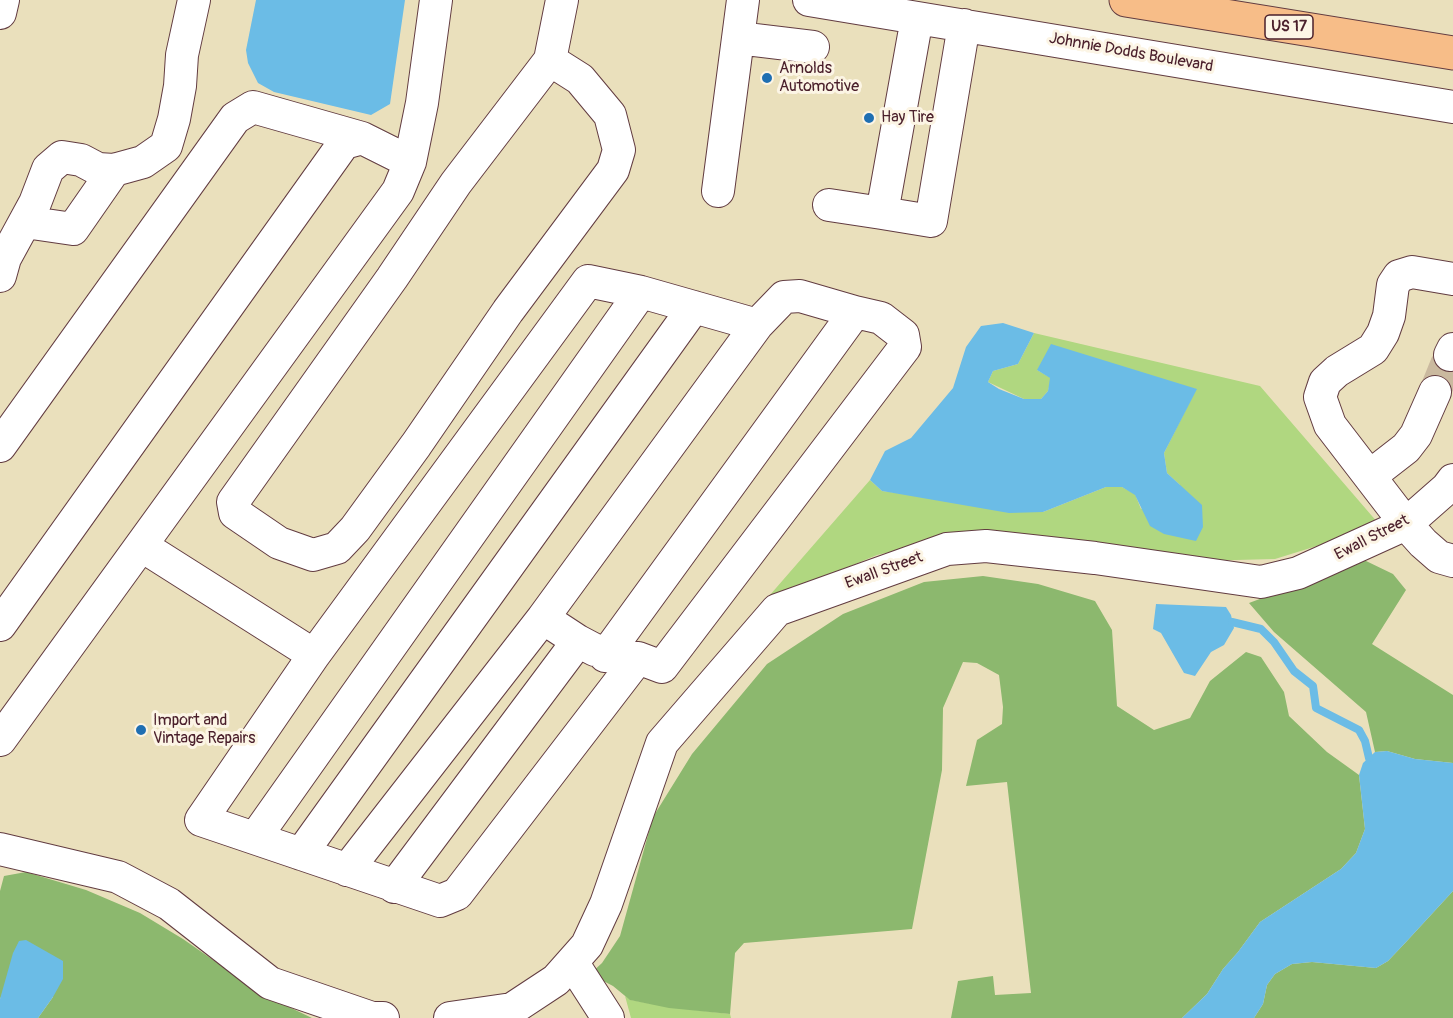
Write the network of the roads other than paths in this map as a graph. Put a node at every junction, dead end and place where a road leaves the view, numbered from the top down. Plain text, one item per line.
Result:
1 (3, 0) edge
2 (194, 0) edge
3 (436, 0) edge
4 (562, 0) edge
5 (743, 0) edge
6 (809, 0) edge
7 (1126, 0) edge
8 (0, 13) edge
9 (917, 18) junction
10 (963, 25) junction
11 (738, 38) junction
12 (813, 47) dead end
13 (1453, 53) edge
14 (550, 60) junction
15 (1453, 107) edge
16 (362, 138) junction
17 (410, 162) junction
18 (114, 170) junction
19 (718, 191) dead end
20 (829, 205) dead end
21 (882, 213) junction
22 (25, 222) junction
23 (0, 276) edge
24 (1453, 279) edge
25 (641, 292) junction
26 (694, 307) junction
27 (855, 312) junction
28 (757, 325) junction
29 (1435, 392) tunnel mouth
30 (0, 447) edge
31 (1370, 476) junction
32 (1453, 480) edge
33 (1406, 524) junction
34 (142, 546) junction
35 (1453, 561) edge
36 (543, 618) junction
37 (0, 625) edge
38 (592, 649) junction
39 (314, 655) junction
40 (638, 658) junction
41 (0, 740) edge
42 (255, 838) junction
43 (0, 849) edge
44 (301, 854) junction
45 (347, 870) junction
46 (394, 887) junction
47 (572, 962) junction
48 (517, 1014) edge
49 (383, 1018) edge
50 (450, 1018) edge
51 (608, 1018) edge

1 - 8 street
2 - 18 street
3 - 17 street
4 - 14 street
5 - 11 street
6 - 9 street, Johnnie Dodds Boulevard
7 - 13 highway, US 17
9 - 10 street, Johnnie Dodds Boulevard
9 - 21 street
10 - 15 street, Johnnie Dodds Boulevard
10 - 21 street
11 - 12 street
11 - 19 street
14 - 14 street
16 - 17 street
16 - 30 street
16 - 37 street
17 - 34 street
18 - 22 street
18 - 22 street
20 - 21 street
22 - 23 street
24 - 31 street
25 - 26 street
25 - 39 street
25 - 42 street
26 - 28 street
26 - 44 street
27 - 28 street
27 - 38 street
27 - 40 street
28 - 36 street
29 - 31 street
31 - 33 street
32 - 33 street, Ewall Street
33 - 35 street
33 - 47 street, Ewall Street
34 - 39 street
34 - 41 street
36 - 38 street
36 - 45 street
38 - 40 street
38 - 46 street
39 - 42 street
40 - 46 street
42 - 44 street
43 - 49 street
44 - 45 street
45 - 46 street
47 - 48 street, Ewall Street
47 - 51 street
48 - 50 street

